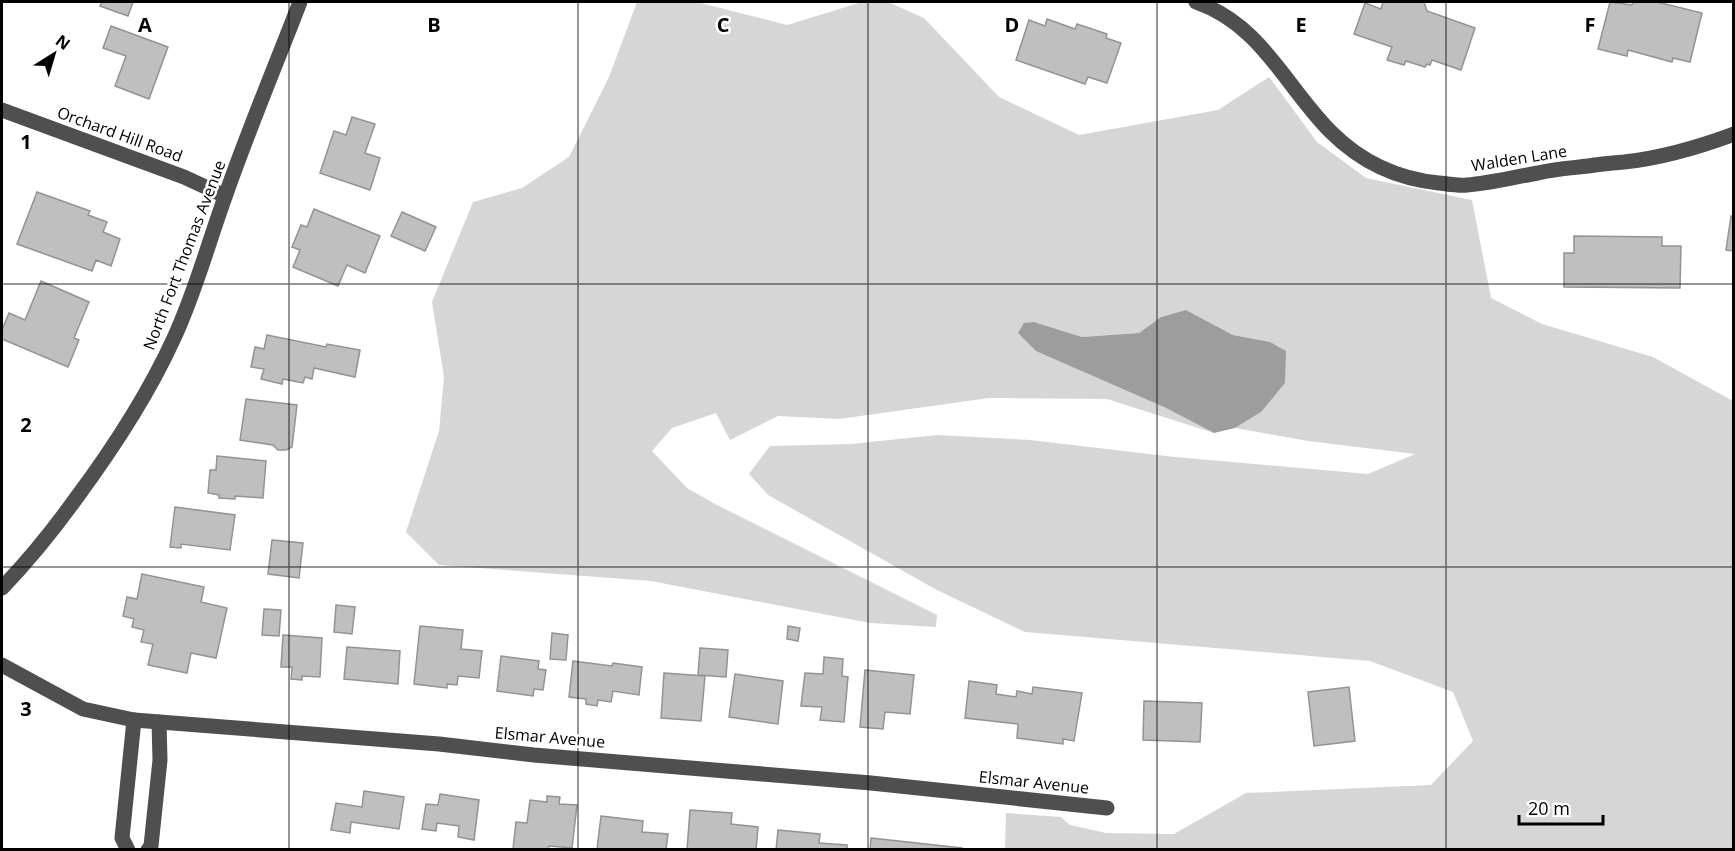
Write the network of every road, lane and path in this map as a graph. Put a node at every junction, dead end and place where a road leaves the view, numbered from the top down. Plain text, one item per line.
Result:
1 (300, 2) edge
2 (1196, 2) edge
3 (2, 110) edge
4 (1734, 134) edge
5 (225, 196) junction
6 (2, 588) edge
7 (2, 665) edge
8 (134, 720) junction
9 (159, 722) junction
10 (1107, 808) dead end
11 (128, 849) edge
12 (148, 849) edge

1 - 5 street, North Fort Thomas Avenue
2 - 4 street, Walden Lane
3 - 5 street, Orchard Hill Road
5 - 6 street, North Fort Thomas Avenue
7 - 8 street, Elsmar Avenue
8 - 9 street, Elsmar Avenue
8 - 11 street
9 - 10 street, Elsmar Avenue
9 - 12 street

